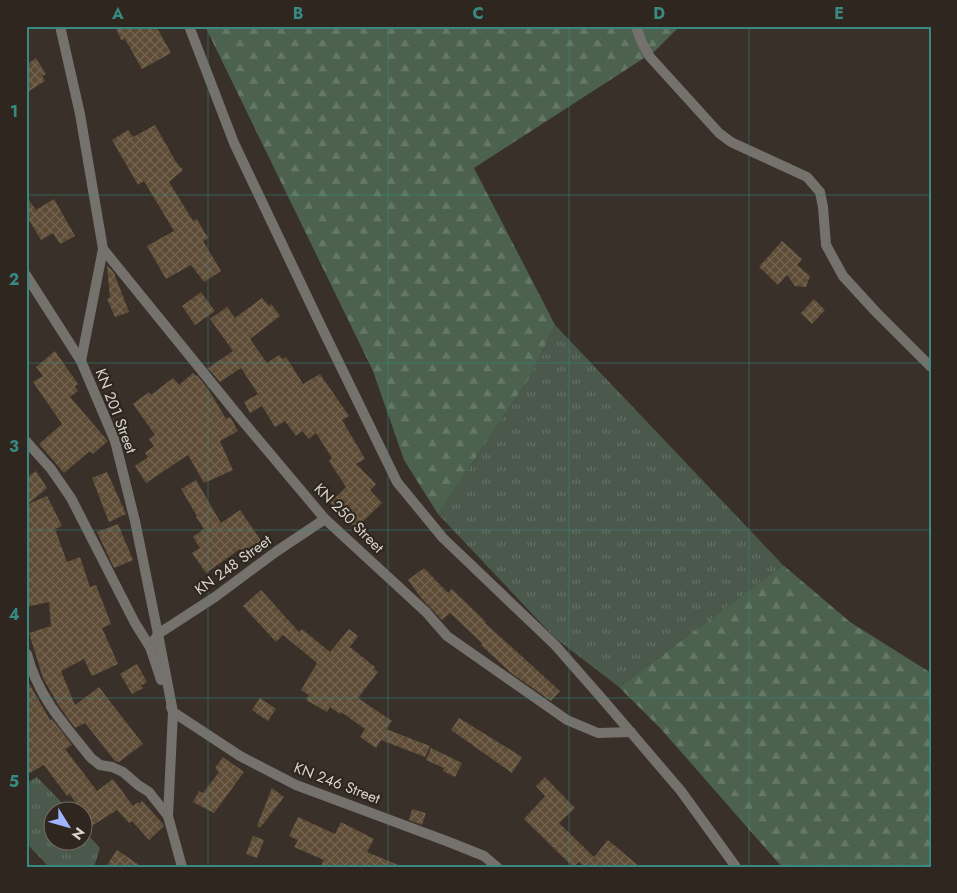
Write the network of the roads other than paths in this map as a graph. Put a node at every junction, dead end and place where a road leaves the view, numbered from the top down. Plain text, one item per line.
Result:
1 (60, 26) edge
2 (189, 26) edge
3 (636, 26) edge
4 (103, 249) junction
5 (26, 275) edge
6 (81, 361) junction
7 (931, 367) edge
8 (26, 441) edge
9 (324, 519) junction
10 (158, 634) junction
11 (150, 647) junction
12 (27, 654) edge
13 (172, 712) junction
14 (630, 732) junction
15 (168, 816) junction
16 (182, 867) edge
17 (497, 867) edge
18 (736, 867) edge

1 - 4 street, KN 201 Street
2 - 14 street
3 - 7 street
4 - 6 street, KN 201 Street
4 - 9 street, KN 250 Street
5 - 6 street
6 - 10 street, KN 201 Street
8 - 11 street
9 - 10 street, KN 248 Street
9 - 14 street, KN 250 Street
10 - 11 street
10 - 13 street, KN 201 Street
11 - 13 street
12 - 15 street
13 - 15 street, KN 201 Street
13 - 17 street, KN 246 Street
14 - 18 street
15 - 16 street, KN 201 Street

